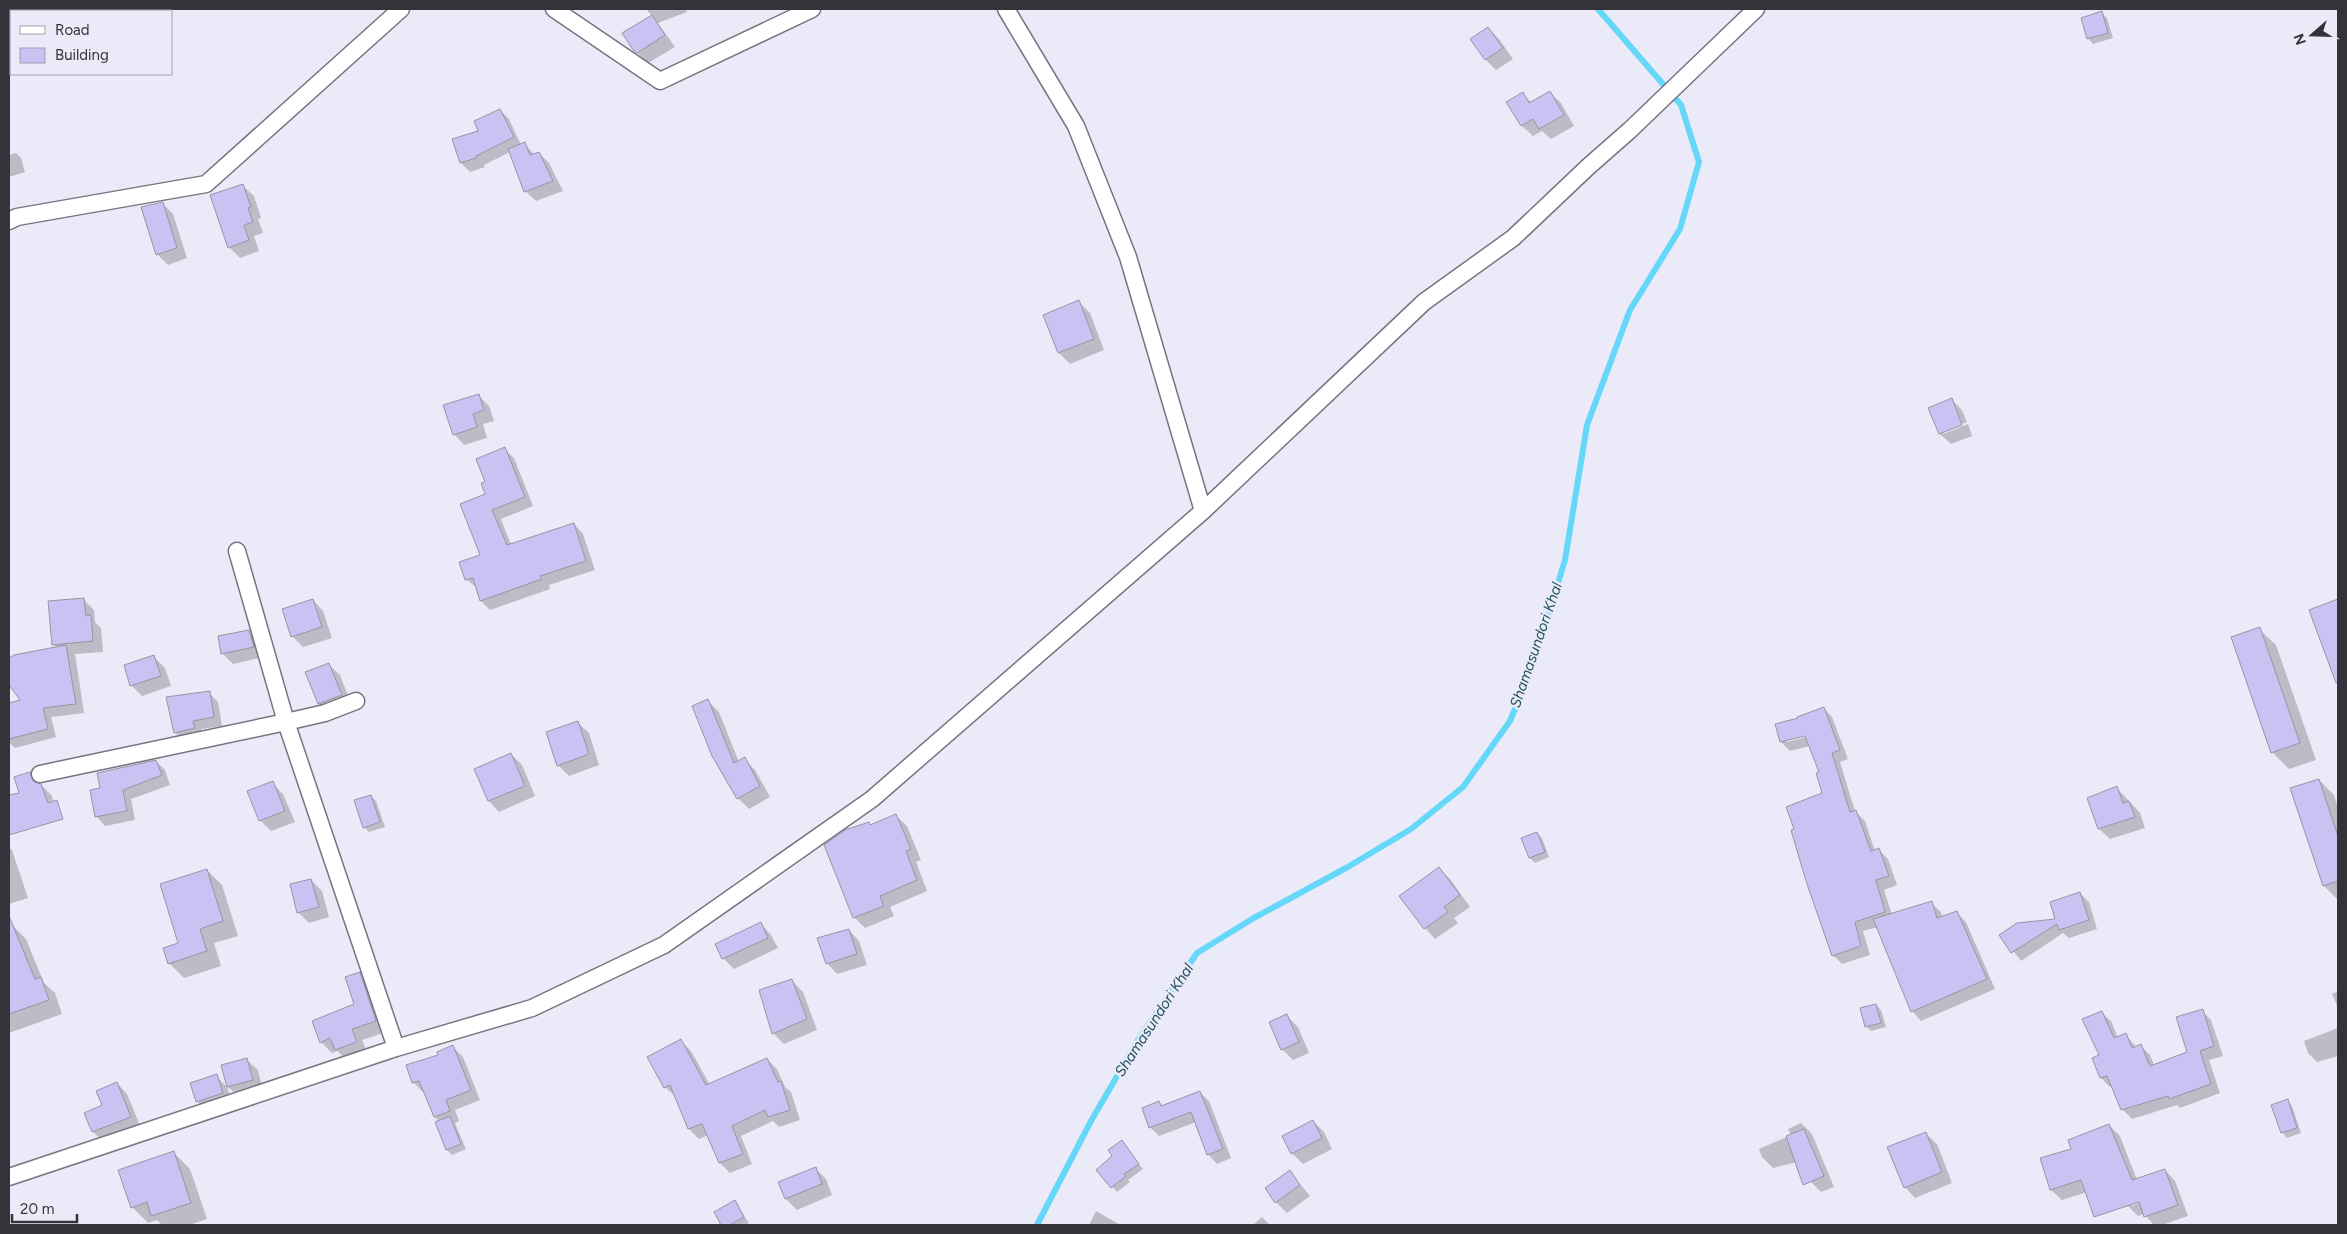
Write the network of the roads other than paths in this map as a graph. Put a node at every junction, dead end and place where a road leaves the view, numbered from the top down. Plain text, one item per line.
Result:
1 (401, 9) edge
2 (554, 9) edge
3 (812, 9) edge
4 (1006, 9) edge
5 (1756, 9) edge
6 (9, 221) edge
7 (1203, 511) junction
8 (237, 550) dead end
9 (356, 701) dead end
10 (286, 722) junction
11 (40, 774) dead end
12 (396, 1048) junction
13 (9, 1177) edge

1 - 6 street
2 - 3 street
4 - 7 street
5 - 7 street
7 - 12 street
8 - 10 street
9 - 10 street
10 - 11 street
10 - 12 street
12 - 13 street

